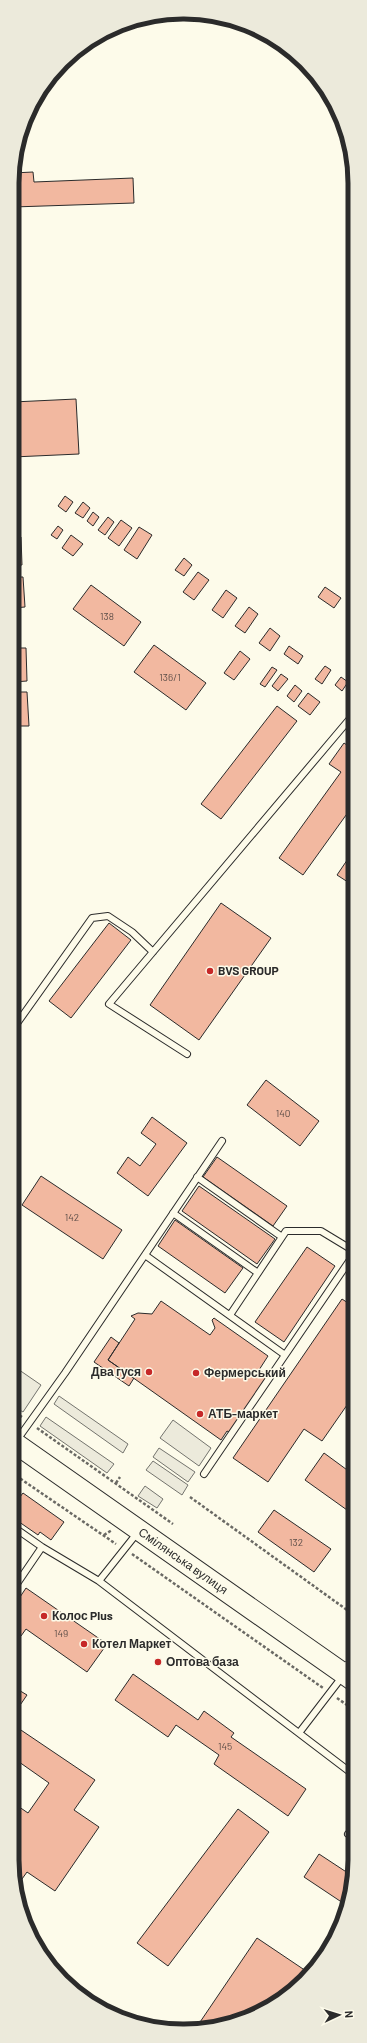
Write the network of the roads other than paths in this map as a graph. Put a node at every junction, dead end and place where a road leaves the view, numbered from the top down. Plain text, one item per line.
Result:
1 (348, 721) edge
2 (153, 952) junction
3 (19, 1021) edge
4 (187, 1054) dead end
5 (222, 1141) dead end
6 (197, 1177) junction
7 (173, 1212) junction
8 (282, 1237) junction
9 (348, 1247) edge
10 (145, 1255) junction
11 (348, 1263) edge
12 (258, 1273) junction
13 (230, 1315) junction
14 (285, 1355) junction
15 (19, 1435) edge
16 (19, 1446) edge
17 (204, 1474) dead end
18 (19, 1531) edge
19 (140, 1531) junction
20 (42, 1547) junction
21 (19, 1580) edge
22 (99, 1581) junction
23 (348, 1672) edge
24 (348, 1675) edge
25 (299, 1733) junction
26 (348, 1770) edge

1 - 2 lane
2 - 3 lane
2 - 4 lane
5 - 6 lane
6 - 7 lane
6 - 8 lane
7 - 10 lane
7 - 12 lane
8 - 9 lane
8 - 12 lane
10 - 13 lane
10 - 15 lane
11 - 14 lane
12 - 13 lane
13 - 14 lane
14 - 17 lane
16 - 19 main road, Смілянська вулиця
18 - 20 lane
19 - 22 lane
19 - 23 main road, Смілянська вулиця
20 - 21 lane
20 - 22 lane
22 - 25 lane
24 - 25 lane
25 - 26 lane

